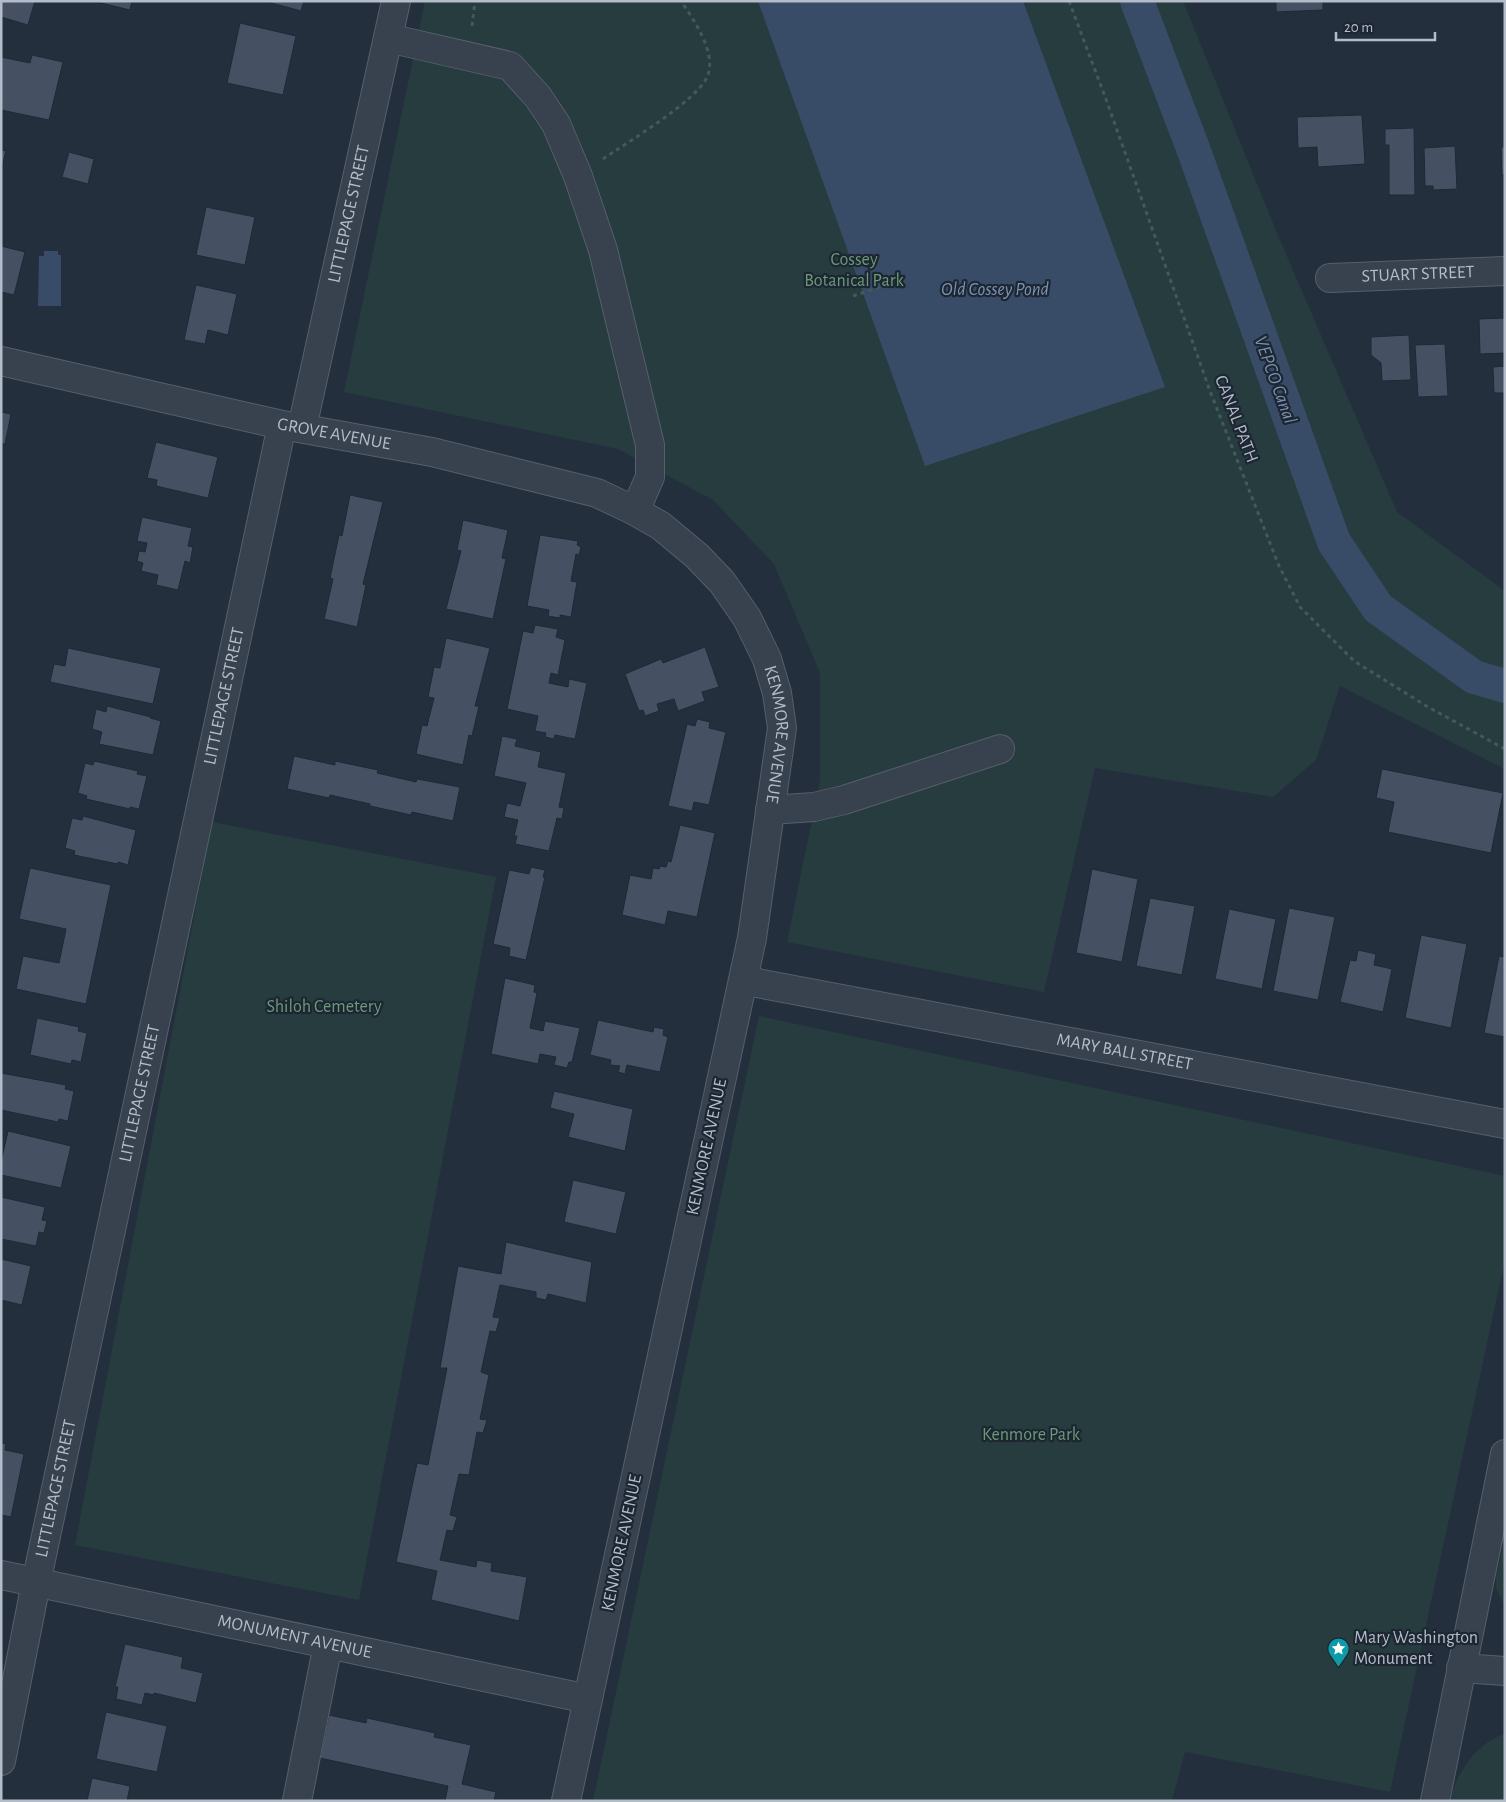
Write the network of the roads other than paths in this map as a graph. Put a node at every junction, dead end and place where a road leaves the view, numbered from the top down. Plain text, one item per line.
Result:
1 (396, 1) edge
2 (388, 38) junction
3 (1505, 271) edge
4 (1330, 278) dead end
5 (1, 361) edge
6 (292, 427) junction
7 (635, 511) junction
8 (661, 526) joint
9 (1000, 749) dead end
10 (770, 810) junction
11 (743, 983) junction
12 (1505, 1124) edge
13 (1505, 1454) edge
14 (1, 1575) edge
15 (36, 1583) junction
16 (328, 1644) junction
17 (1461, 1668) junction
18 (1505, 1670) edge
19 (588, 1699) junction
20 (1, 1761) edge
21 (297, 1801) edge
22 (566, 1801) edge
23 (1435, 1801) edge

1 - 2 street, LITTLEPAGE STREET
2 - 6 street, LITTLEPAGE STREET
2 - 7 street
3 - 4 street, STUART STREET
5 - 6 street, GROVE AVENUE
6 - 7 street, GROVE AVENUE
6 - 15 street, LITTLEPAGE STREET
7 - 8 street, GROVE AVENUE
8 - 10 street, KENMORE AVENUE
9 - 10 street
10 - 11 street, KENMORE AVENUE
11 - 12 street, MARY BALL STREET
11 - 19 street, KENMORE AVENUE
13 - 17 street
14 - 15 street, MONUMENT AVENUE
15 - 16 street, MONUMENT AVENUE
15 - 20 street, LITTLEPAGE STREET
16 - 19 street, MONUMENT AVENUE
16 - 21 street
17 - 18 street
17 - 23 street
19 - 22 street, KENMORE AVENUE

